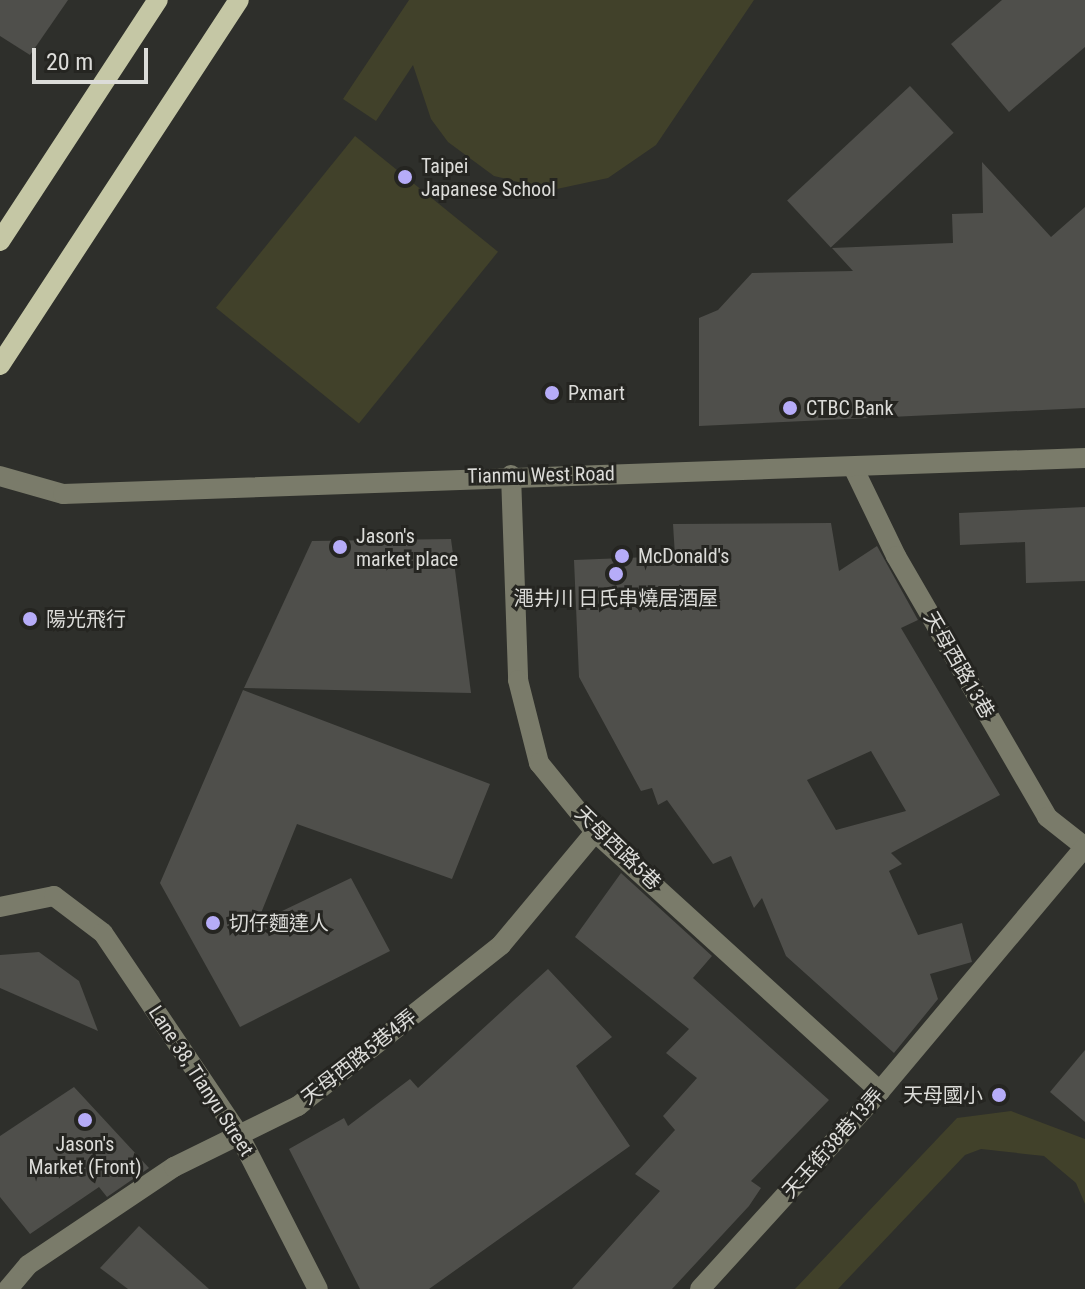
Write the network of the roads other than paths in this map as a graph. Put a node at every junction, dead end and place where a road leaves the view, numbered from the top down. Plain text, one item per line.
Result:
1 (158, 0) edge
2 (239, 0) edge
3 (0, 241) edge
4 (0, 365) edge
5 (1085, 458) edge
6 (853, 467) junction
7 (511, 475) junction
8 (0, 476) edge
9 (595, 832) junction
10 (1085, 847) edge
11 (0, 907) edge
12 (880, 1091) junction
13 (238, 1133) junction
14 (8, 1289) edge
15 (318, 1289) edge
16 (700, 1289) edge

1 - 3 main road
2 - 4 main road
5 - 6 street, Tianmu West Road
6 - 7 street, Tianmu West Road
6 - 10 street, 天母西路13巷
7 - 8 street, Tianmu West Road
7 - 9 street, 天母西路5巷
9 - 12 street, 天母西路5巷
9 - 13 street, 天母西路5巷4弄
10 - 12 street, 天玉街38巷13弄
11 - 13 street, Lane 38, Tianyu Street
12 - 16 street, 天玉街38巷13弄
13 - 14 street, 天母西路5巷4弄
13 - 15 street, Lane 38, Tianyu Street

